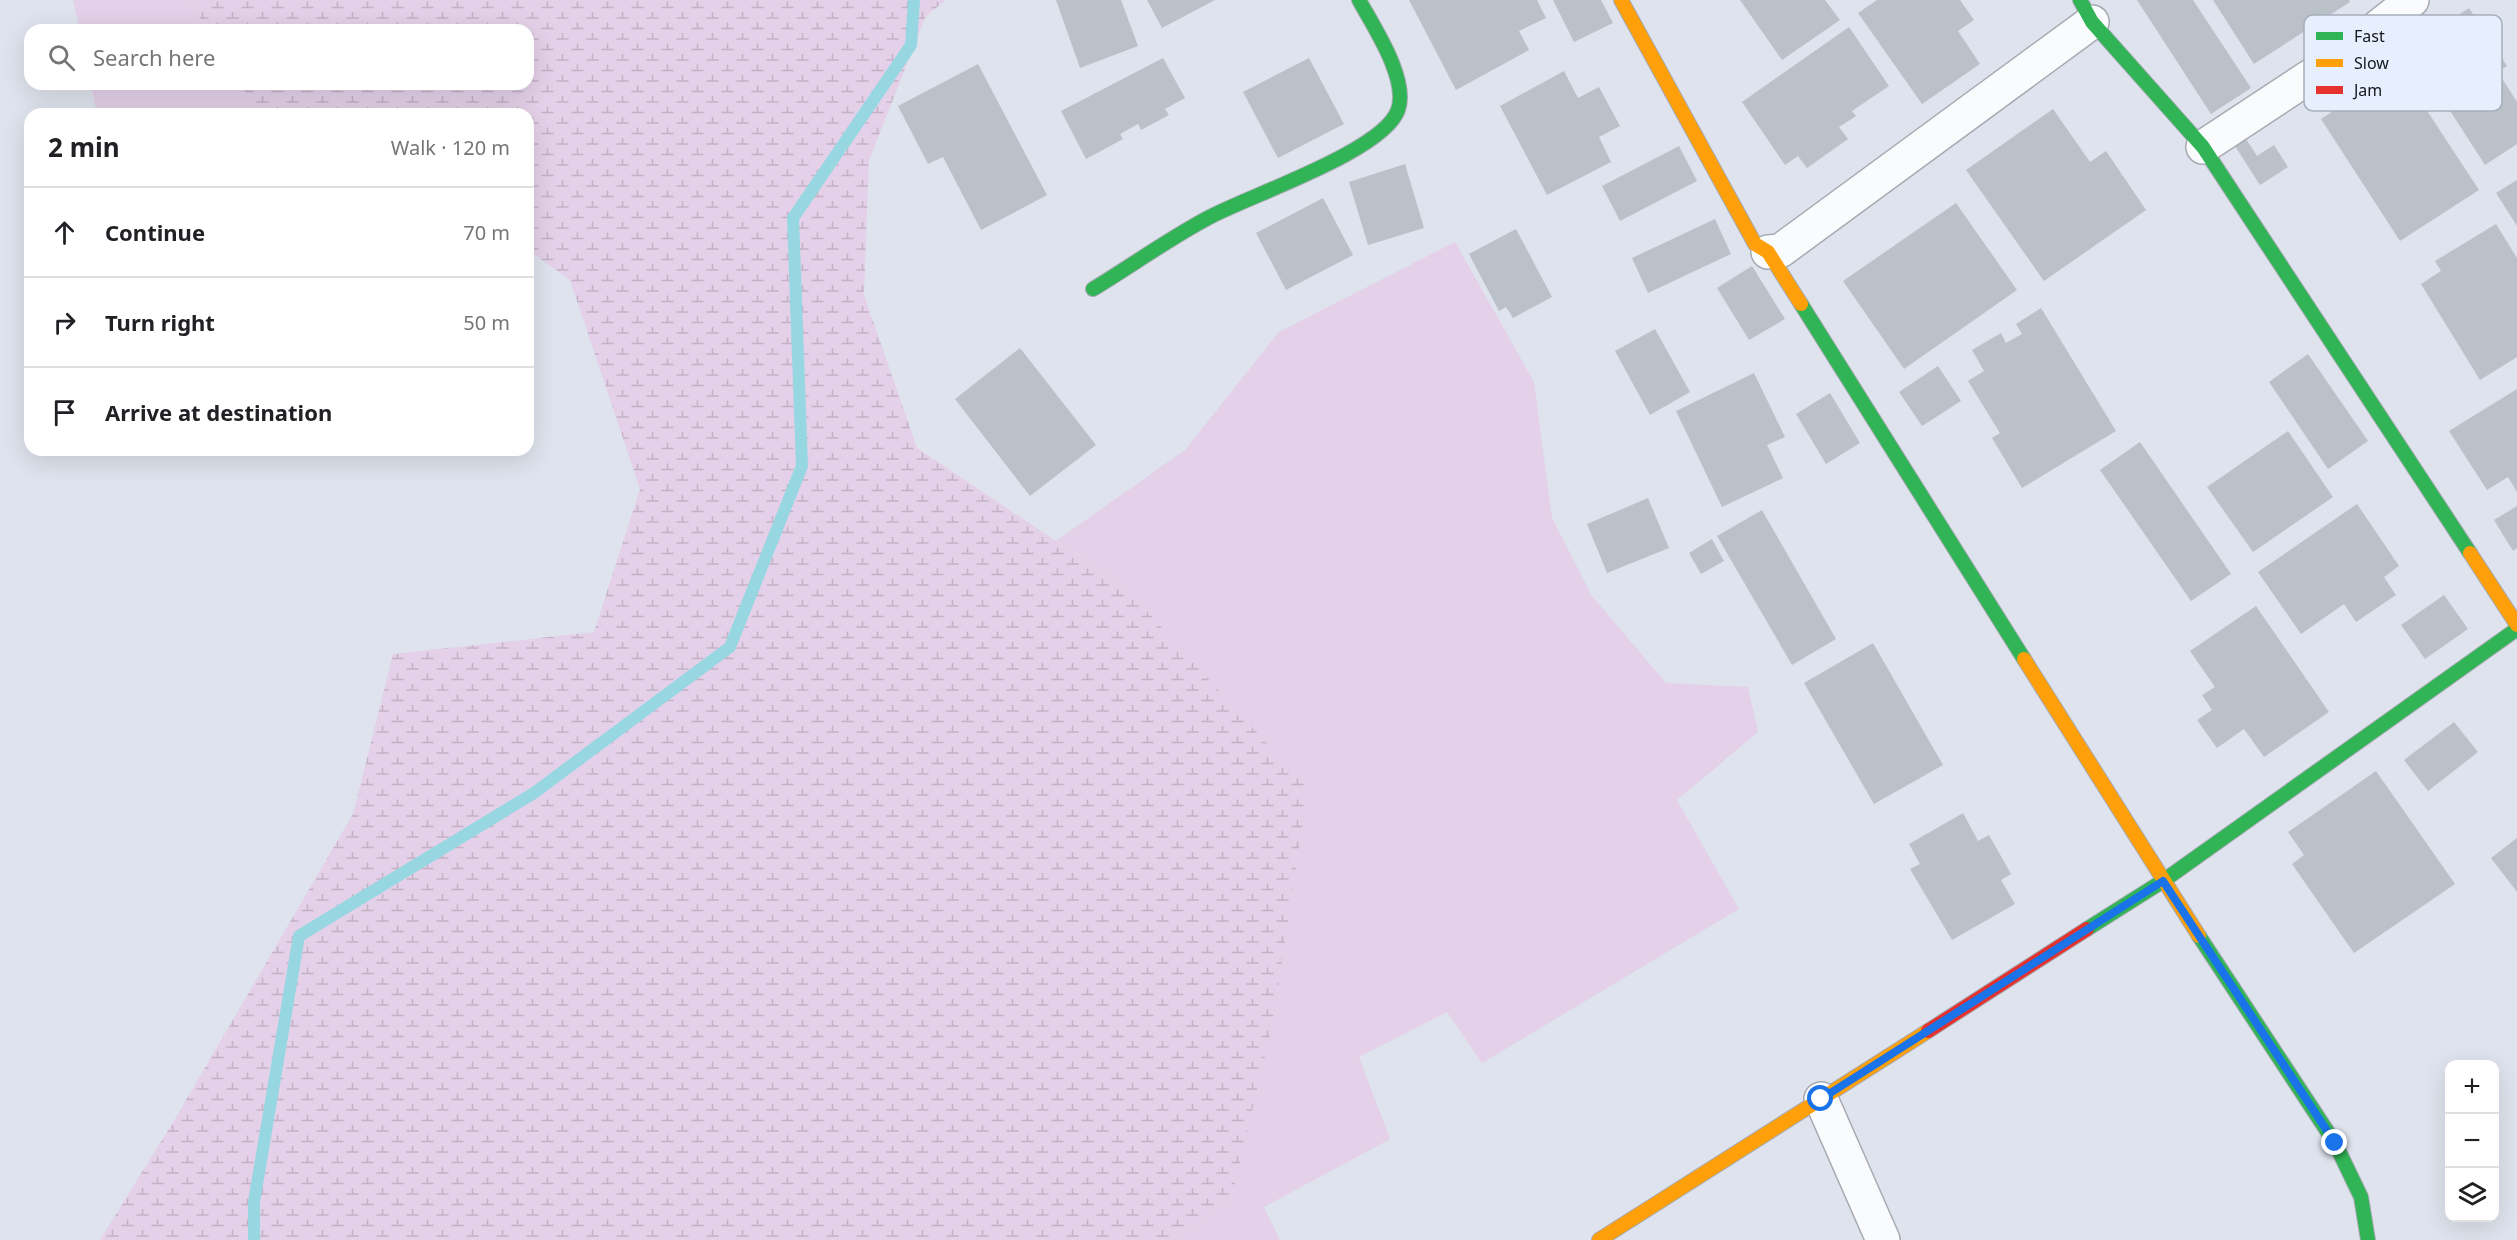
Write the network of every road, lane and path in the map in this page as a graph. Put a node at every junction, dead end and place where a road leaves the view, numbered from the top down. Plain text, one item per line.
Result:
1 (1359, 0) edge
2 (1621, 0) edge
3 (2412, 0) edge
4 (2086, 11) edge
5 (2393, 15) edge
6 (2304, 81) edge
7 (2204, 147) junction
8 (1768, 252) junction
9 (1093, 289) dead end
10 (2517, 627) edge
11 (2163, 881) junction
12 (1821, 1099) junction
13 (1599, 1240) edge
14 (1883, 1240) edge
15 (2368, 1240) edge

1 - 9 street
2 - 8 street
3 - 5 street
4 - 7 street
4 - 8 street
6 - 7 street
7 - 10 street
8 - 11 street
10 - 11 street
11 - 12 street
11 - 15 street
12 - 13 street
12 - 14 street

